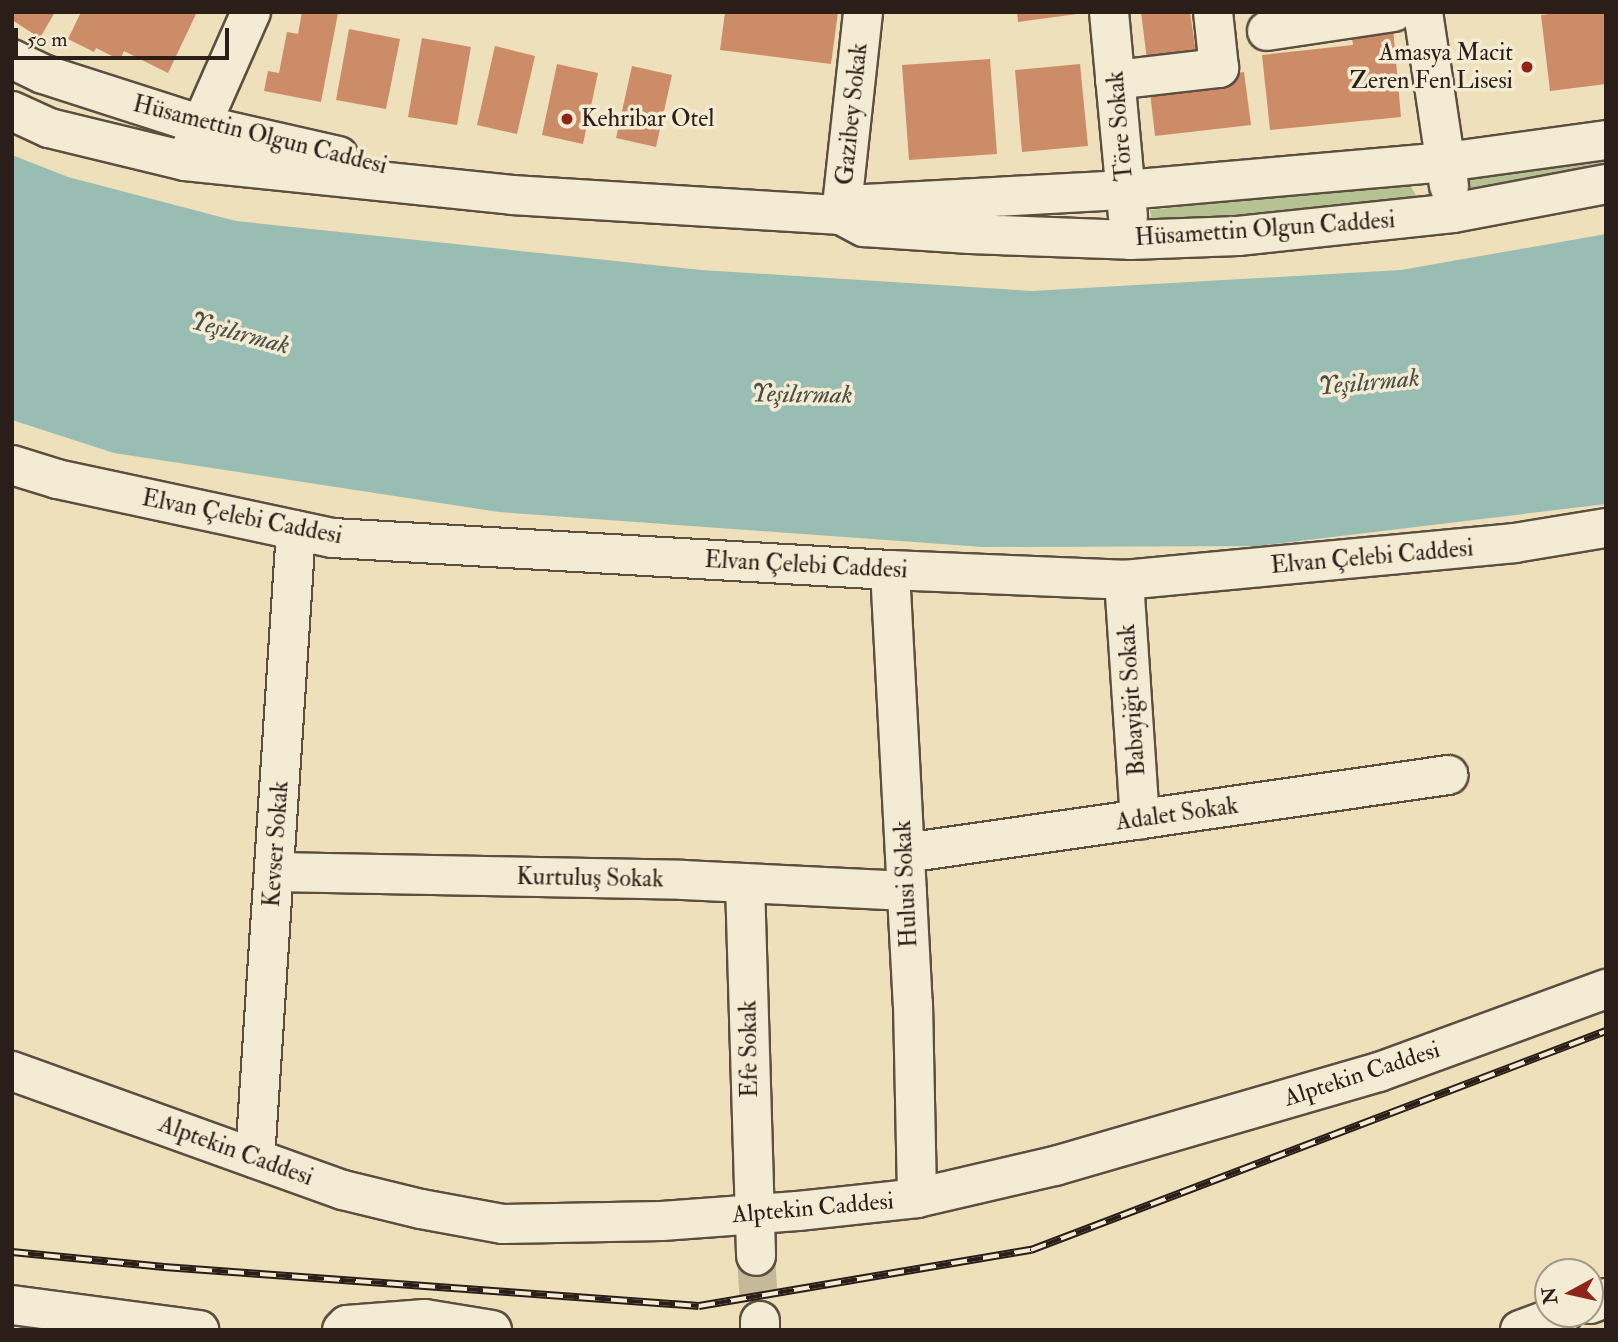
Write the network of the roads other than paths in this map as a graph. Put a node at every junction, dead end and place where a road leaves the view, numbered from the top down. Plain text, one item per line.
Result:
1 (251, 12) edge
2 (863, 12) edge
3 (1109, 12) edge
4 (1213, 12) edge
5 (1394, 12) edge
6 (1423, 12) edge
7 (1267, 31) dead end
8 (12, 59) edge
9 (1115, 80) junction
10 (12, 111) edge
11 (202, 125) junction
12 (1606, 140) edge
13 (185, 161) junction
14 (1446, 162) junction
15 (1606, 184) edge
16 (1126, 190) junction
17 (512, 195) junction
18 (1453, 213) junction
19 (841, 215) junction
20 (1130, 240) junction
21 (12, 465) edge
22 (1606, 528) edge
23 (296, 530) junction
24 (890, 570) junction
25 (1124, 580) junction
26 (1448, 775) dead end
27 (1140, 819) junction
28 (905, 853) junction
29 (274, 872) junction
30 (745, 883) junction
31 (907, 891) junction
32 (1606, 989) edge
33 (12, 1071) edge
34 (255, 1158) junction
35 (917, 1198) junction
36 (753, 1214) junction
37 (755, 1256) tunnel mouth
38 (12, 1305) edge
39 (199, 1330) edge
40 (342, 1330) edge
41 (492, 1330) edge

1 - 11 street
2 - 19 street, Gazibey Sokak
3 - 9 street, Töre Sokak
4 - 9 street
5 - 7 street
6 - 14 street
8 - 11 street, Hüsamettin Olgun Caddesi
9 - 16 street, Töre Sokak
10 - 13 street, Hüsamettin Olgun Caddesi
11 - 13 street
11 - 17 street, Hüsamettin Olgun Caddesi
12 - 14 street, Hüsamettin Olgun Caddesi
13 - 17 street, Hüsamettin Olgun Caddesi
14 - 16 street, Hüsamettin Olgun Caddesi
14 - 18 street
15 - 18 street, Hüsamettin Olgun Caddesi
16 - 19 street, Hüsamettin Olgun Caddesi
16 - 20 street, Töre Sokak
17 - 19 street, Hüsamettin Olgun Caddesi
18 - 20 street, Hüsamettin Olgun Caddesi
19 - 20 street, Hüsamettin Olgun Caddesi
21 - 23 street, Elvan Çelebi Caddesi
22 - 25 street, Elvan Çelebi Caddesi
23 - 24 street, Elvan Çelebi Caddesi
23 - 29 street, Kevser Sokak
24 - 25 street, Elvan Çelebi Caddesi
24 - 28 street, Hulusi Sokak
25 - 27 street, Babayiğit Sokak
26 - 27 street, Adalet Sokak
27 - 28 street, Adalet Sokak
28 - 31 street, Hulusi Sokak
29 - 30 street, Kurtuluş Sokak
29 - 34 street, Kevser Sokak
30 - 31 street, Kurtuluş Sokak
30 - 36 street, Efe Sokak
31 - 35 street, Hulusi Sokak
32 - 35 street, Alptekin Caddesi
33 - 34 street, Alptekin Caddesi
34 - 36 street, Alptekin Caddesi
35 - 36 street, Alptekin Caddesi
36 - 37 street, Efe Sokak
38 - 39 street
40 - 41 street

